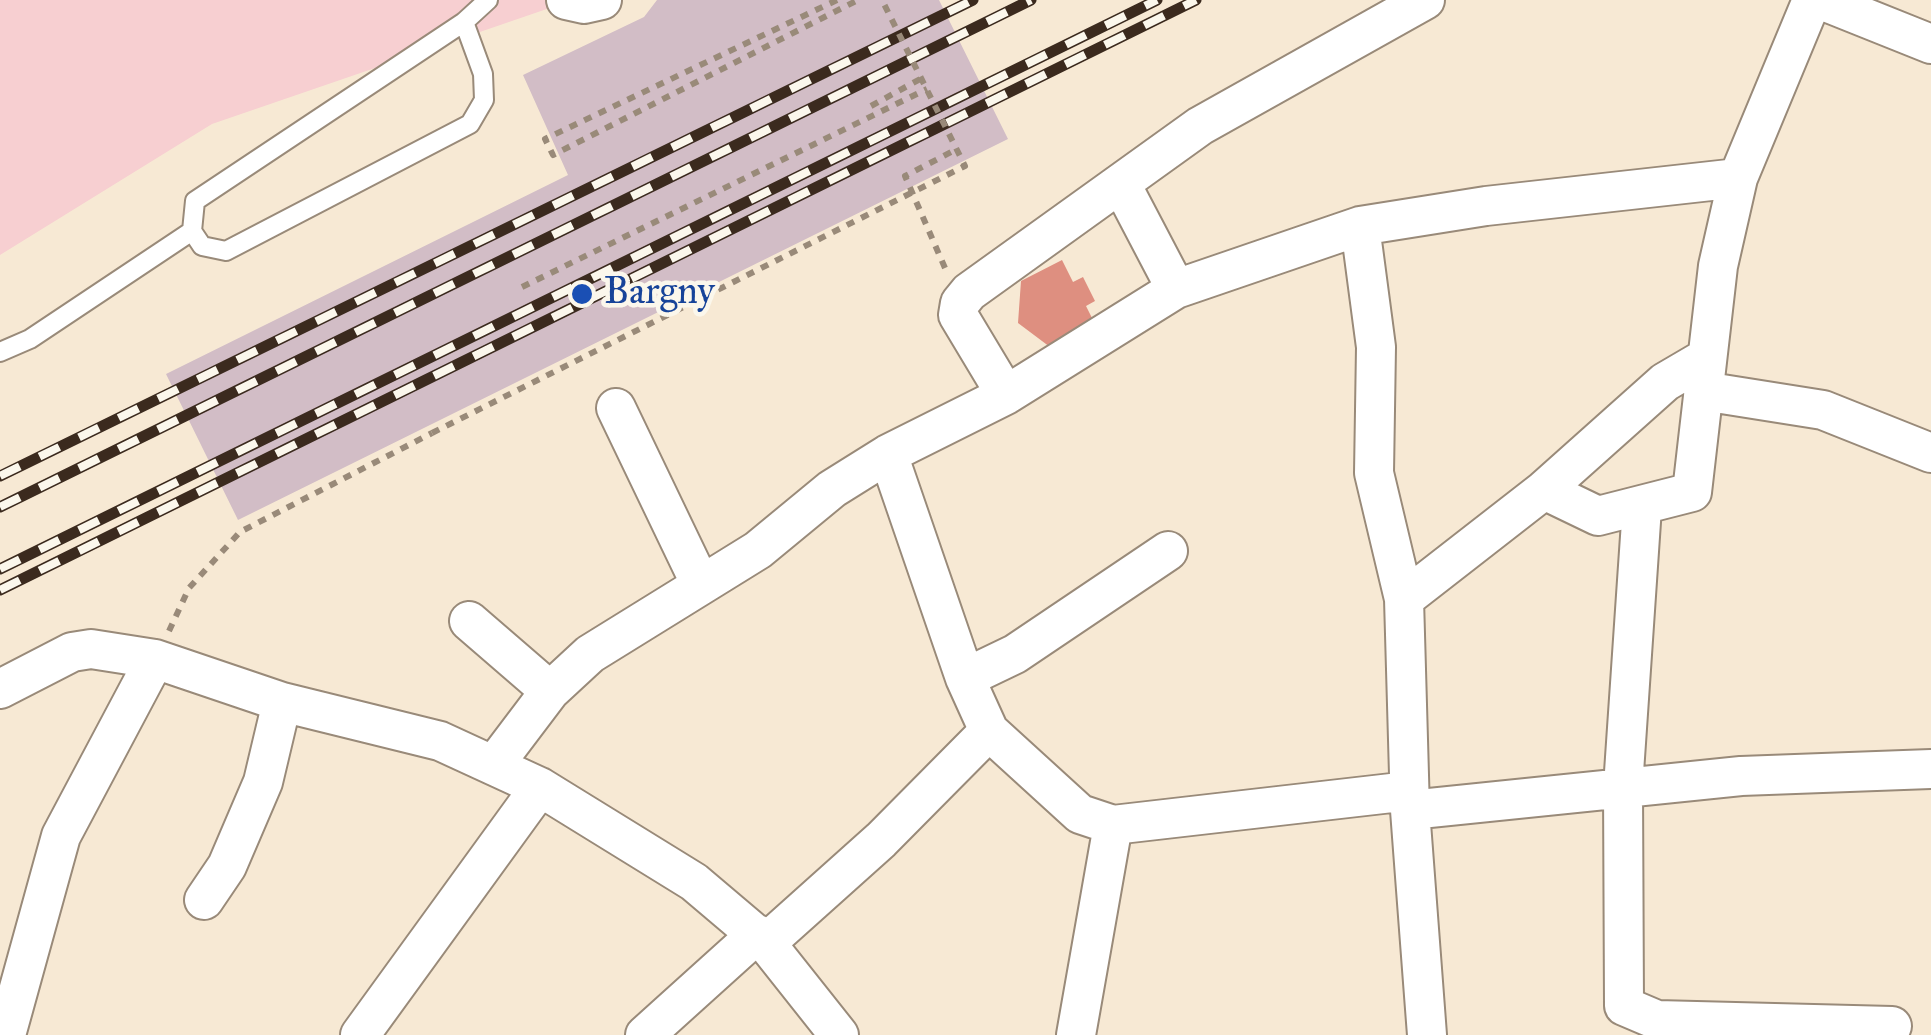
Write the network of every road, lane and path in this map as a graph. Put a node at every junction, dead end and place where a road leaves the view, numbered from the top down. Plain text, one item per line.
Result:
1 (488, 0) edge
2 (566, 0) edge
3 (602, 0) edge
4 (837, 0) edge
5 (858, 0) edge
6 (882, 0) edge
7 (1425, 0) edge
8 (1812, 0) edge
9 (1821, 0) edge
10 (464, 22) junction
11 (1931, 44) edge
12 (922, 78) junction
13 (927, 89) junction
14 (870, 106) dead end
15 (957, 149) junction
16 (1738, 178) junction
17 (1120, 184) junction
18 (1360, 226) junction
19 (192, 232) junction
20 (522, 287) dead end
21 (1176, 289) junction
22 (960, 303) junction
23 (0, 352) edge
24 (1705, 374) junction
25 (1006, 395) junction
26 (616, 408) dead end
27 (1931, 453) edge
28 (888, 454) junction
29 (1544, 490) junction
30 (1642, 506) junction
31 (1168, 551) dead end
32 (700, 585) junction
33 (1404, 599) junction
34 (469, 621) dead end
35 (155, 659) junction
36 (965, 678) junction
37 (0, 689) edge
38 (550, 690) junction
39 (282, 702) junction
40 (989, 731) junction
41 (494, 765) junction
42 (1931, 769) edge
43 (540, 787) junction
44 (1623, 787) junction
45 (1409, 800) junction
46 (1112, 825) junction
47 (204, 900) dead end
48 (762, 938) junction
49 (1892, 1026) dead end
50 (1734, 1028) edge
51 (6, 1035) edge
52 (360, 1035) edge
53 (645, 1035) edge
54 (839, 1035) edge
55 (1076, 1035) edge
56 (1427, 1035) edge

1 - 10 lane
2 - 3 street
4 - 5 path
6 - 12 path, bridge
7 - 17 street
8 - 16 street
9 - 11 street
10 - 19 lane
10 - 19 lane
12 - 13 path, bridge
12 - 14 path
13 - 15 path, bridge
13 - 20 path
15 - 22 path
15 - 35 path, bridge
16 - 18 street
16 - 24 street
17 - 21 street
17 - 22 street
18 - 21 street
18 - 33 street
19 - 23 lane
21 - 25 street
22 - 25 street
24 - 27 street
24 - 29 street
24 - 30 street
25 - 28 street
26 - 32 street
28 - 32 street
28 - 36 street
29 - 30 street
29 - 33 street
30 - 44 street
31 - 36 street
32 - 38 street
33 - 45 street
34 - 38 street
35 - 37 street
35 - 39 street
35 - 51 street
36 - 40 street
38 - 41 street
39 - 41 street
39 - 47 street
40 - 46 street
40 - 48 street
41 - 43 street
42 - 44 street
43 - 48 street
43 - 52 street
44 - 45 street
44 - 50 street
45 - 46 street
45 - 56 street
46 - 55 street
48 - 53 street
48 - 54 street
49 - 50 street

